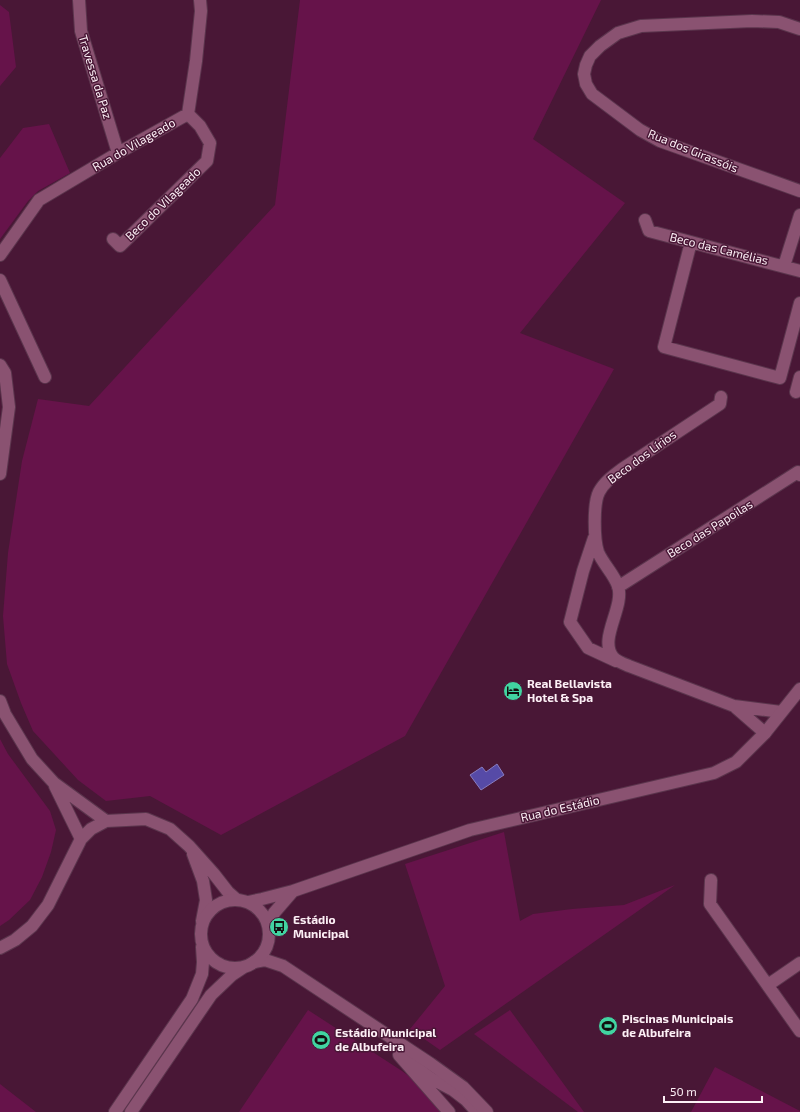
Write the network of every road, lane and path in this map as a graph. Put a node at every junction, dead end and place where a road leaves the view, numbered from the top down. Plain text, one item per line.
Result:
1 (79, 0) edge
2 (200, 0) edge
3 (800, 30) edge
4 (188, 114) junction
5 (118, 154) junction
6 (800, 191) edge
7 (800, 215) edge
8 (646, 220) dead end
9 (113, 239) dead end
10 (691, 242) junction
11 (0, 255) edge
12 (784, 266) junction
13 (800, 271) edge
14 (0, 280) edge
15 (800, 303) edge
16 (0, 365) edge
17 (45, 377) dead end
18 (800, 377) edge
19 (796, 392) dead end
20 (721, 397) dead end
21 (0, 474) edge
22 (800, 475) edge
23 (595, 537) junction
24 (618, 587) junction
25 (629, 666) junction
26 (800, 689) edge
27 (0, 701) edge
28 (734, 706) junction
29 (781, 712) junction
30 (765, 733) junction
31 (54, 783) junction
32 (106, 821) junction
33 (81, 839) junction
34 (189, 846) junction
35 (711, 880) dead end
36 (293, 891) junction
37 (236, 899) junction
38 (248, 902) junction
39 (202, 921) junction
40 (269, 927) junction
41 (202, 944) junction
42 (0, 948) edge
43 (800, 963) edge
44 (250, 964) junction
45 (768, 985) junction
46 (800, 1031) edge
47 (115, 1112) edge
48 (131, 1112) edge
49 (449, 1112) edge
50 (477, 1112) edge
51 (487, 1112) edge

1 - 5 street, Travessa da Paz
2 - 4 street, Rua do Vilageado
3 - 6 street, Rua dos Girassóis
4 - 5 street, Rua do Vilageado
4 - 9 street, Beco do Vilageado
5 - 11 street, Rua do Vilageado
7 - 12 street
8 - 10 street, Beco das Camélias
10 - 12 street, Beco das Camélias
10 - 15 street
12 - 13 street, Beco das Camélias
14 - 17 street
16 - 21 street
18 - 19 street
20 - 23 street, Beco dos Lírios
22 - 24 street, Beco das Papoilas
23 - 24 street
23 - 25 street
24 - 25 street
25 - 28 street
26 - 29 street, Rua do Estádio
27 - 31 street
28 - 29 street
28 - 30 street
29 - 30 street, Rua do Estádio
30 - 36 street, Rua do Estádio
31 - 32 street
31 - 33 street
32 - 33 street
32 - 34 street
33 - 42 street
34 - 37 street
34 - 39 street
35 - 45 street
36 - 38 street, Rua do Estádio
36 - 40 street
37 - 38 street, Rua do Estádio
37 - 39 street, Rua do Estádio
38 - 40 street, Rua do Estádio
39 - 41 street
40 - 44 street
41 - 44 street
41 - 47 street
43 - 45 street
44 - 48 street
44 - 51 street
45 - 46 street
49 - 50 street

